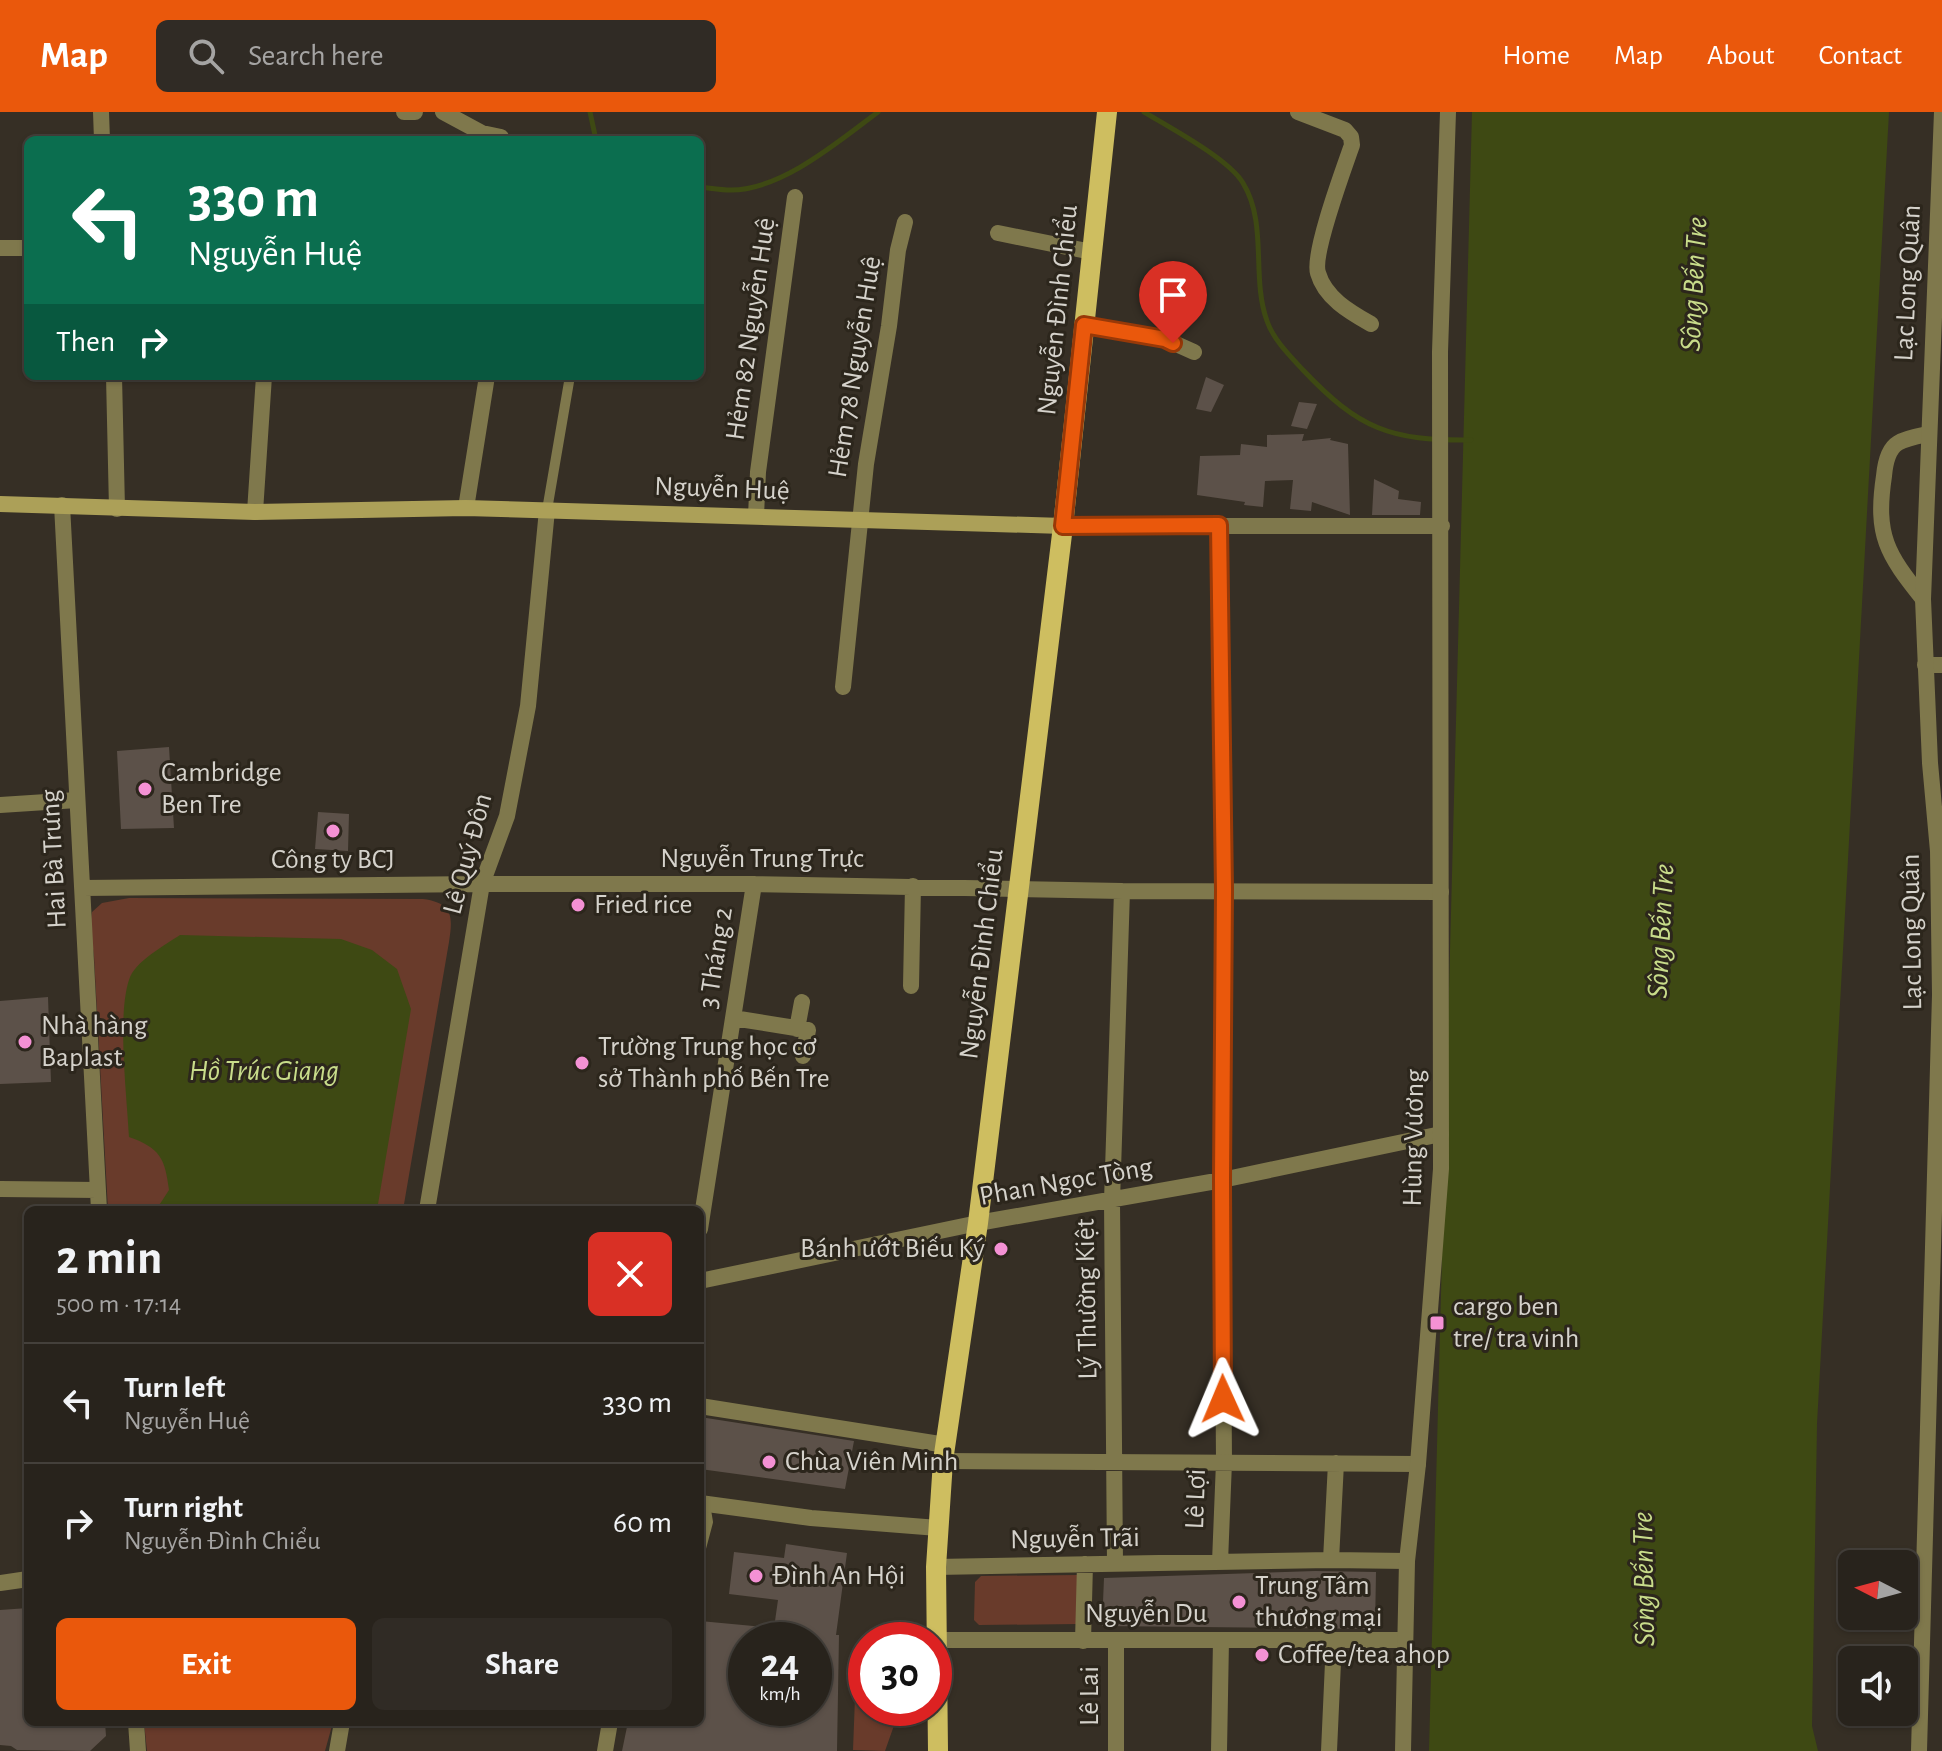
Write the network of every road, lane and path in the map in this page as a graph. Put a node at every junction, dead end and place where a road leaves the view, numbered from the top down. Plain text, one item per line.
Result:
1 (101, 112) edge
2 (404, 112) edge
3 (415, 112) edge
4 (443, 112) edge
5 (1107, 112) edge
6 (1298, 112) edge
7 (1448, 112) edge
8 (1942, 112) edge
9 (102, 136) edge
10 (496, 136) edge
11 (795, 197) dead end
12 (905, 222) dead end
13 (998, 233) dead end
14 (0, 248) edge
15 (24, 248) edge
16 (1092, 252) junction
17 (1371, 324) dead end
18 (1084, 325) junction
19 (1194, 352) dead end
20 (114, 380) edge
21 (264, 380) edge
22 (486, 380) edge
23 (569, 380) edge
24 (1928, 434) junction
25 (0, 504) edge
26 (62, 505) junction
27 (466, 508) junction
28 (117, 509) junction
29 (547, 510) junction
30 (255, 512) junction
31 (756, 516) junction
32 (858, 519) junction
33 (1219, 525) junction
34 (1063, 526) junction
35 (1442, 526) junction
36 (1923, 599) junction
37 (1934, 665) edge
38 (843, 687) dead end
39 (77, 800) junction
40 (0, 805) edge
41 (482, 884) junction
42 (754, 884) junction
43 (913, 886) junction
44 (82, 888) junction
45 (1018, 888) junction
46 (1224, 890) junction
47 (1122, 891) junction
48 (1441, 892) junction
49 (911, 986) dead end
50 (802, 1002) dead end
51 (733, 1018) junction
52 (797, 1029) junction
53 (803, 1056) dead end
54 (1441, 1134) junction
55 (1222, 1180) junction
56 (0, 1189) edge
57 (98, 1190) junction
58 (1112, 1201) junction
59 (99, 1206) edge
60 (428, 1206) edge
61 (704, 1206) edge
62 (978, 1223) junction
63 (1937, 1255) edge
64 (704, 1280) edge
65 (704, 1407) edge
66 (945, 1453) junction
67 (1224, 1462) junction
68 (1115, 1463) junction
69 (1336, 1463) junction
70 (1418, 1464) junction
71 (704, 1504) edge
72 (704, 1510) edge
73 (938, 1528) junction
74 (704, 1537) edge
75 (1331, 1560) junction
76 (1407, 1561) junction
77 (1220, 1562) junction
78 (1085, 1564) junction
79 (1115, 1564) junction
80 (936, 1567) junction
81 (24, 1580) edge
82 (0, 1583) edge
83 (935, 1622) edge
84 (952, 1640) edge
85 (1221, 1640) junction
86 (1334, 1640) junction
87 (1404, 1640) junction
88 (1083, 1641) junction
89 (1116, 1641) junction
90 (136, 1726) edge
91 (341, 1726) edge
92 (609, 1726) edge
93 (937, 1726) edge
94 (138, 1751) edge
95 (337, 1751) edge
96 (605, 1751) edge
97 (938, 1751) edge
98 (1116, 1751) edge
99 (1219, 1751) edge
100 (1329, 1751) edge
101 (1403, 1751) edge
102 (1919, 1751) edge

1 - 9 street
2 - 3 street
4 - 10 street
5 - 16 main road, Nguyễn Đình Chiểu
6 - 17 street
7 - 35 street, Hùng Vương
8 - 24 street, Lạc Long Quân
11 - 31 street, Hẻm 82 Nguyễn Huệ
12 - 32 street, Hẻm 78 Nguyễn Huệ
13 - 16 street
14 - 15 street
16 - 18 main road, Nguyễn Đình Chiểu
18 - 19 street
18 - 34 main road, Nguyễn Đình Chiểu
20 - 28 street
21 - 30 street
22 - 27 street
23 - 29 lane
24 - 36 street, Lạc Long Quân
24 - 36 street
25 - 26 main road, Nguyễn Huệ
26 - 28 main road, Nguyễn Huệ
26 - 39 street, Hai Bà Trưng
27 - 29 main road, Nguyễn Huệ
27 - 30 main road, Nguyễn Huệ
28 - 30 main road, Nguyễn Huệ
29 - 31 main road, Nguyễn Huệ
29 - 41 street, Lê Quý Đôn
31 - 32 main road, Nguyễn Huệ
32 - 34 main road, Nguyễn Huệ
32 - 38 street, Hẻm 78 Nguyễn Huệ
33 - 34 street, Nguyễn Huệ
33 - 35 street, Nguyễn Huệ
33 - 46 street, Lê Lợi
34 - 45 main road, Nguyễn Đình Chiểu
35 - 48 street, Hùng Vương
36 - 37 street, Lạc Long Quân
37 - 63 street, Lạc Long Quân
39 - 40 street
39 - 44 street, Hai Bà Trưng
41 - 42 street, Nguyễn Trung Trực
41 - 44 street, Nguyễn Trung Trực
41 - 60 street, Lê Quý Đôn
42 - 43 street, Nguyễn Trung Trực
42 - 51 street, 3 Tháng 2
43 - 45 street, Nguyễn Trung Trực
43 - 49 street
44 - 57 street, Hai Bà Trưng
45 - 47 street, Nguyễn Trung Trực
45 - 62 main road, Nguyễn Đình Chiểu
46 - 47 street, Nguyễn Trung Trực
46 - 48 street, Nguyễn Trung Trực
46 - 55 street, Lê Lợi
47 - 58 street, Lý Thường Kiệt
48 - 54 street, Hùng Vương
50 - 52 street
51 - 52 street
51 - 61 street, 3 Tháng 2
52 - 53 street
54 - 55 street, Phan Ngọc Tòng
54 - 70 street, Hùng Vương
55 - 58 street, Phan Ngọc Tòng
55 - 67 street, Lê Lợi
56 - 57 street
57 - 59 street, Hai Bà Trưng
58 - 62 street, Phan Ngọc Tòng
58 - 68 street, Lý Thường Kiệt
62 - 64 street, Phan Ngọc Tòng
62 - 66 main road, Nguyễn Đình Chiểu
63 - 102 street, Lạc Long Quân
65 - 66 street
66 - 68 street
66 - 73 main road, Nguyễn Đình Chiểu
67 - 68 street
67 - 69 street
67 - 77 street, Lê Lợi
68 - 79 street, Lý Thường Kiệt
69 - 70 street
69 - 75 street
70 - 76 street, Hùng Vương
71 - 73 street
72 - 74 lane
73 - 80 main road, Nguyễn Đình Chiểu
75 - 76 street, Nguyễn Trãi
75 - 77 street, Nguyễn Trãi
76 - 87 street, Hùng Vương
77 - 79 street, Nguyễn Trãi
78 - 79 street, Nguyễn Trãi
78 - 80 street, Nguyễn Trãi
78 - 88 street
80 - 83 main road, Nguyễn Đình Chiểu
81 - 82 street
84 - 88 street, Nguyễn Du
85 - 86 street, Nguyễn Du
85 - 89 street, Nguyễn Du
85 - 99 street
86 - 87 street, Nguyễn Du
86 - 100 street
87 - 101 street, Hùng Vương
88 - 89 street, Nguyễn Du
89 - 98 street, Lê Lai
90 - 94 street
91 - 95 street
92 - 96 street
93 - 97 main road, Nguyễn Đình Chiểu

